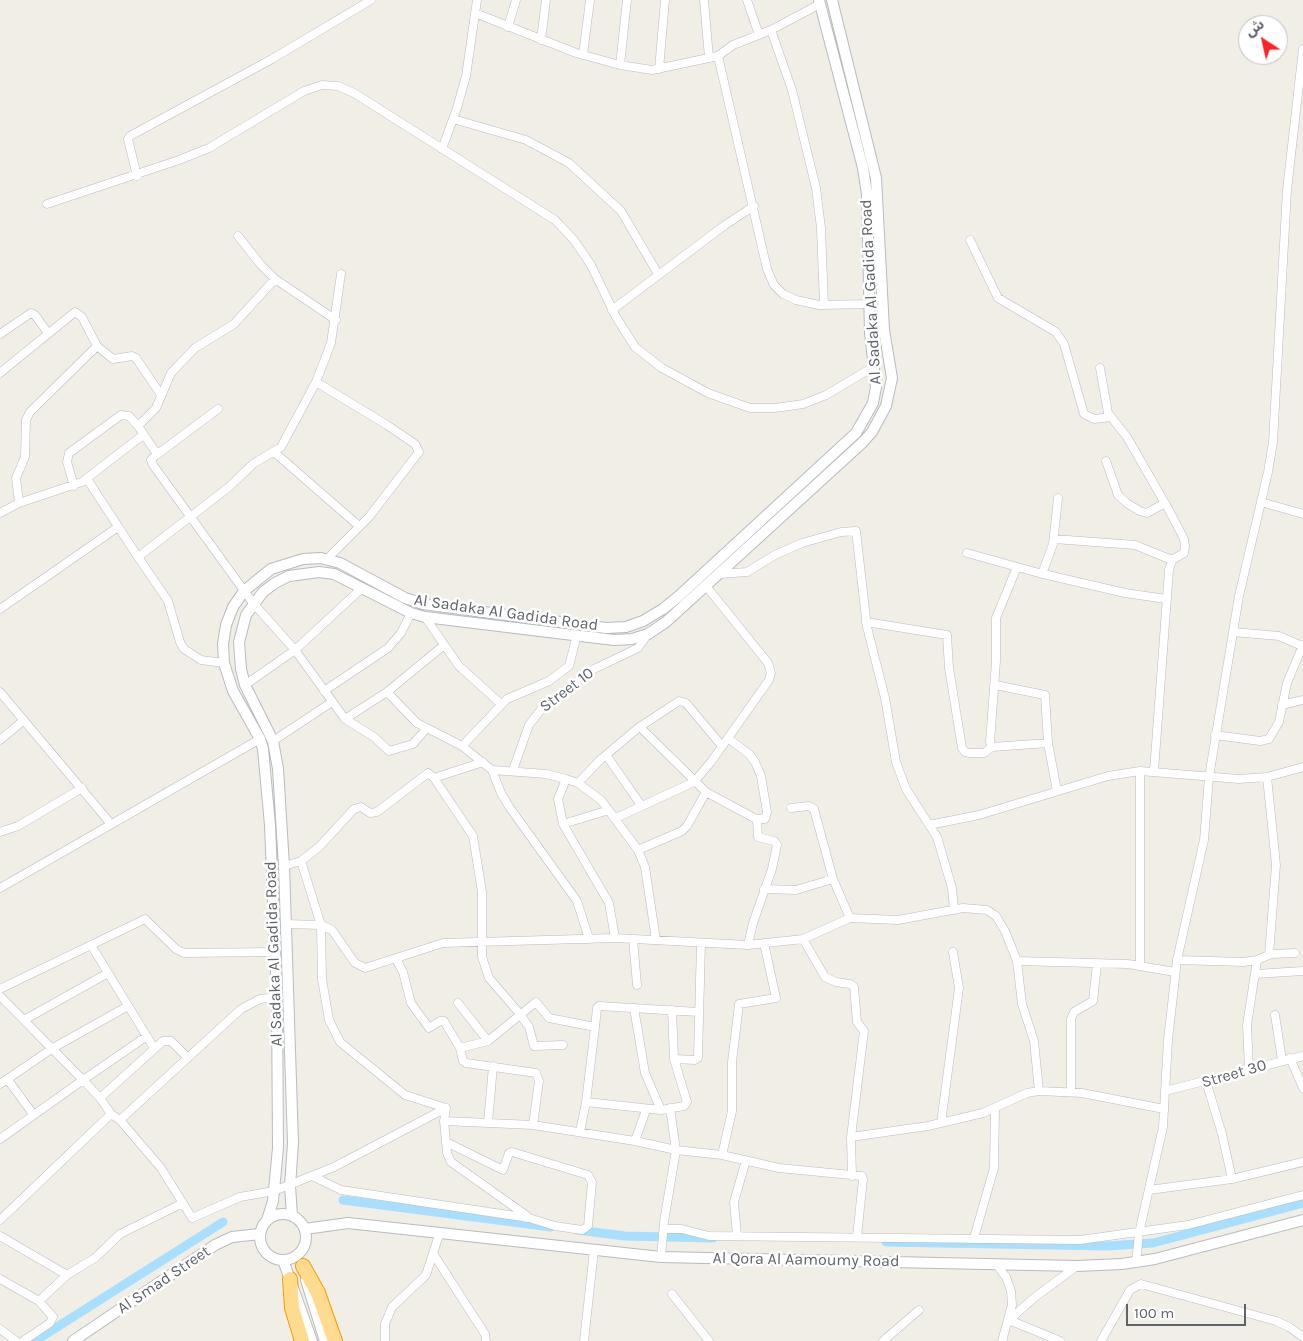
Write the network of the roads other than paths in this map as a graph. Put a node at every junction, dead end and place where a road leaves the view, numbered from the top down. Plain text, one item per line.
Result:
1 (371, 0) edge
2 (477, 0) edge
3 (516, 0) edge
4 (546, 0) edge
5 (590, 0) edge
6 (627, 0) edge
7 (664, 0) edge
8 (704, 0) edge
9 (747, 0) edge
10 (832, 0) edge
11 (820, 2) edge
12 (475, 13) junction
13 (508, 27) junction
14 (771, 30) junction
15 (759, 35) junction
16 (541, 40) junction
17 (1303, 49) edge
18 (583, 55) junction
19 (718, 56) junction
20 (709, 58) junction
21 (620, 65) junction
22 (659, 69) junction
23 (453, 119) junction
24 (442, 149) junction
25 (137, 176) junction
26 (47, 204) dead end
27 (754, 206) junction
28 (238, 236) dead end
29 (970, 240) dead end
30 (341, 274) dead end
31 (658, 274) junction
32 (275, 279) junction
33 (871, 304) junction
34 (883, 304) junction
35 (824, 305) junction
36 (612, 310) junction
37 (336, 320) junction
38 (48, 333) junction
39 (0, 334) edge
40 (97, 346) junction
41 (888, 357) junction
42 (875, 366) junction
43 (1100, 368) dead end
44 (0, 373) edge
45 (316, 382) junction
46 (161, 395) junction
47 (218, 409) dead end
48 (1111, 417) junction
49 (138, 426) junction
50 (144, 435) junction
51 (274, 452) junction
52 (157, 454) junction
53 (1106, 461) dead end
54 (87, 479) junction
55 (74, 486) junction
56 (1058, 498) dead end
57 (1261, 502) junction
58 (19, 503) junction
59 (1165, 503) junction
60 (0, 513) edge
61 (1303, 514) edge
62 (190, 518) junction
63 (360, 526) junction
64 (118, 527) junction
65 (1054, 539) junction
66 (967, 553) dead end
67 (138, 557) junction
68 (327, 559) junction
69 (1172, 560) junction
70 (340, 563) junction
71 (1016, 567) junction
72 (334, 574) junction
73 (720, 574) junction
74 (1042, 574) junction
75 (703, 582) junction
76 (362, 588) junction
77 (244, 591) junction
78 (1166, 599) junction
79 (253, 604) junction
80 (0, 609) edge
81 (410, 613) junction
82 (425, 616) junction
83 (866, 622) junction
84 (1233, 632) junction
85 (648, 634) junction
86 (577, 635) junction
87 (1303, 645) edge
88 (443, 646) junction
89 (295, 650) junction
90 (224, 663) junction
91 (245, 685) junction
92 (995, 685) junction
93 (232, 691) junction
94 (324, 691) junction
95 (0, 692) edge
96 (387, 692) junction
97 (1303, 700) edge
98 (332, 702) junction
99 (501, 704) junction
100 (1282, 705) junction
101 (344, 718) junction
102 (24, 720) junction
103 (640, 726) junction
104 (426, 729) junction
105 (1215, 735) junction
106 (728, 738) junction
107 (260, 739) junction
108 (0, 740) edge
109 (273, 741) junction
110 (1048, 743) junction
111 (462, 746) junction
112 (722, 746) junction
113 (992, 747) junction
114 (606, 755) junction
115 (483, 762) junction
116 (1303, 767) edge
117 (492, 770) junction
118 (513, 770) junction
119 (1140, 771) junction
120 (1154, 771) junction
121 (1208, 777) junction
122 (1267, 777) junction
123 (434, 778) junction
124 (566, 779) junction
125 (694, 782) junction
126 (578, 783) junction
127 (82, 788) junction
128 (1057, 791) junction
129 (706, 792) junction
130 (641, 805) junction
131 (791, 808) dead end
132 (609, 810) junction
133 (616, 818) junction
134 (758, 820) junction
135 (112, 824) junction
136 (282, 824) junction
137 (562, 824) junction
138 (270, 825) junction
139 (929, 825) junction
140 (0, 832) edge
141 (638, 850) junction
142 (301, 861) junction
143 (284, 866) junction
144 (833, 879) junction
145 (0, 888) edge
146 (764, 889) junction
147 (954, 910) junction
148 (850, 918) junction
149 (274, 924) junction
150 (286, 924) junction
151 (321, 925) junction
152 (615, 938) junction
153 (590, 939) junction
154 (633, 939) junction
155 (803, 939) junction
156 (656, 940) junction
157 (481, 942) junction
158 (700, 943) junction
159 (764, 943) junction
160 (90, 944) junction
161 (748, 945) junction
162 (275, 952) junction
163 (953, 952) dead end
164 (1295, 953) dead end
165 (1269, 955) junction
166 (396, 958) junction
167 (1177, 960) junction
168 (1257, 960) junction
169 (1017, 961) junction
170 (1097, 964) junction
171 (1140, 966) junction
172 (1303, 971) edge
173 (1176, 972) junction
174 (108, 973) junction
175 (1256, 974) junction
176 (637, 985) dead end
177 (0, 989) edge
178 (0, 996) edge
179 (277, 997) junction
180 (458, 1003) dead end
181 (128, 1006) junction
182 (634, 1008) junction
183 (672, 1010) junction
184 (698, 1012) junction
185 (520, 1014) junction
186 (1275, 1015) dead end
187 (24, 1020) junction
188 (595, 1027) junction
189 (147, 1036) junction
190 (488, 1041) junction
191 (563, 1045) dead end
192 (53, 1048) junction
193 (154, 1048) junction
194 (460, 1048) junction
195 (1303, 1056) edge
196 (188, 1058) junction
197 (674, 1059) junction
198 (1286, 1059) junction
199 (494, 1066) junction
200 (1249, 1069) junction
201 (8, 1080) junction
202 (83, 1080) junction
203 (1206, 1081) junction
204 (0, 1084) edge
205 (1303, 1088) edge
206 (1039, 1091) junction
207 (1165, 1091) junction
208 (1071, 1092) junction
209 (100, 1098) junction
210 (586, 1102) junction
211 (446, 1108) junction
212 (670, 1108) junction
213 (995, 1108) junction
214 (1164, 1109) junction
215 (646, 1110) junction
216 (661, 1110) junction
217 (33, 1114) junction
218 (111, 1114) junction
219 (120, 1120) junction
220 (444, 1121) junction
221 (488, 1123) junction
222 (940, 1123) junction
223 (533, 1125) junction
224 (580, 1132) junction
225 (851, 1138) junction
226 (0, 1139) edge
227 (635, 1141) junction
228 (446, 1142) junction
229 (676, 1150) junction
230 (722, 1155) junction
231 (746, 1160) junction
232 (1303, 1162) edge
233 (312, 1176) junction
234 (852, 1176) junction
235 (1232, 1179) junction
236 (290, 1186) junction
237 (1149, 1190) junction
238 (274, 1191) junction
239 (1303, 1195) edge
240 (181, 1204) junction
241 (292, 1215) junction
242 (529, 1218) junction
243 (0, 1220) edge
244 (267, 1220) junction
245 (1303, 1220) edge
246 (305, 1228) junction
247 (664, 1231) junction
248 (1139, 1232) junction
249 (260, 1234) junction
250 (439, 1235) junction
251 (0, 1236) edge
252 (737, 1236) junction
253 (857, 1237) junction
254 (974, 1238) junction
255 (594, 1250) junction
256 (662, 1254) junction
257 (434, 1255) junction
258 (301, 1259) junction
259 (283, 1260) junction
260 (1136, 1260) junction
261 (997, 1265) junction
262 (1078, 1266) junction
263 (66, 1276) junction
264 (0, 1279) edge
265 (290, 1279) junction
266 (672, 1294) dead end
267 (40, 1302) junction
268 (919, 1310) dead end
269 (1010, 1320) junction
270 (0, 1329) edge
271 (1303, 1337) edge
272 (16, 1341) edge
273 (23, 1341) edge
274 (73, 1341) edge
275 (302, 1341) edge
276 (312, 1341) edge
277 (325, 1341) edge
278 (335, 1341) edge
279 (385, 1341) edge
280 (486, 1341) edge
281 (584, 1341) edge
282 (709, 1341) edge
283 (883, 1341) edge
284 (1002, 1341) edge
285 (1060, 1341) edge
286 (1101, 1341) edge

1 - 25 street
2 - 12 street
3 - 13 street
4 - 16 street
5 - 18 street
6 - 21 street
7 - 22 street
8 - 20 street
9 - 15 street
10 - 11 street
10 - 34 street, Al Sadaka Al Gadida Road
11 - 14 street
11 - 33 street, Al Sadaka Al Gadida Road
12 - 13 street
12 - 23 street
13 - 16 street
14 - 15 street
14 - 35 street
15 - 19 street
16 - 18 street
17 - 57 street
18 - 21 street
19 - 20 street
19 - 27 street
20 - 22 street
21 - 22 street
23 - 24 street
23 - 31 street
24 - 25 street
24 - 36 street
25 - 26 street
27 - 31 street
27 - 35 street
28 - 32 street
29 - 48 street
30 - 37 street
31 - 36 street
32 - 37 street
32 - 46 street
33 - 34 street
33 - 35 street
33 - 42 street, Al Sadaka Al Gadida Road
34 - 41 street, Al Sadaka Al Gadida Road
36 - 42 street
37 - 45 street
38 - 39 street
38 - 40 street
38 - 44 street
40 - 46 street
40 - 58 street
41 - 42 street
41 - 73 street, Al Sadaka Al Gadida Road
42 - 75 street, Al Sadaka Al Gadida Road
43 - 48 street
45 - 51 street
45 - 63 street
46 - 49 street
47 - 52 street
48 - 59 street
49 - 50 street
49 - 55 street
50 - 52 street
50 - 54 street
51 - 62 street
51 - 63 street
52 - 62 street
53 - 59 street
54 - 55 street
54 - 64 street
55 - 58 street
56 - 65 street
57 - 61 street
57 - 84 street
58 - 60 street
59 - 69 street
62 - 67 street
62 - 77 street
63 - 68 street
64 - 67 street
64 - 80 street
65 - 69 street
65 - 74 street
66 - 71 street
67 - 90 street
68 - 70 street, Al Sadaka Al Gadida Road
68 - 77 street, Al Sadaka Al Gadida Road
69 - 78 street
70 - 72 street
70 - 75 street, Al Sadaka Al Gadida Road
71 - 74 street
71 - 92 street
72 - 76 street, Al Sadaka Al Gadida Road
72 - 79 street, Al Sadaka Al Gadida Road
73 - 75 street, Al Sadaka Al Gadida Road
73 - 83 street
74 - 78 street
75 - 85 street, Al Sadaka Al Gadida Road
75 - 106 street
76 - 81 street, Al Sadaka Al Gadida Road
76 - 89 street
77 - 79 street
77 - 90 street, Al Sadaka Al Gadida Road
78 - 120 street
79 - 89 street
79 - 91 street, Al Sadaka Al Gadida Road
81 - 82 street, Al Sadaka Al Gadida Road
81 - 94 street
82 - 86 street, Al Sadaka Al Gadida Road
82 - 88 street
83 - 113 street
83 - 139 street
84 - 87 street
84 - 105 street
85 - 86 street, Al Sadaka Al Gadida Road
85 - 118 street, Street 10
86 - 99 street
87 - 100 street
88 - 96 street
88 - 99 street
89 - 91 street
89 - 94 street
90 - 93 street, Al Sadaka Al Gadida Road
91 - 93 street
91 - 109 street, Al Sadaka Al Gadida Road
92 - 110 street
92 - 113 street
93 - 107 street, Al Sadaka Al Gadida Road
94 - 98 street
95 - 102 street
96 - 101 street
96 - 104 street
97 - 100 street
98 - 101 street
98 - 109 street
99 - 111 street
100 - 105 street
101 - 104 street
102 - 108 street
102 - 127 street
103 - 112 street
103 - 114 street
103 - 125 street
104 - 111 street
105 - 121 street
106 - 112 street
106 - 134 street
107 - 135 street
107 - 138 street, Al Sadaka Al Gadida Road
109 - 136 street, Al Sadaka Al Gadida Road
110 - 113 street
110 - 128 street
111 - 115 street
112 - 125 street
114 - 126 street
114 - 130 street
115 - 117 street
115 - 123 street
116 - 122 street
117 - 118 street
117 - 153 street
118 - 124 street
119 - 120 street
119 - 128 street
119 - 171 street
120 - 121 street
121 - 122 street
121 - 167 street
122 - 165 street
123 - 142 street
123 - 157 street
124 - 126 street
124 - 137 street
125 - 129 street
125 - 130 street
126 - 132 street
127 - 135 street
127 - 140 street
128 - 139 street
129 - 134 street
129 - 141 street
130 - 133 street
131 - 144 street
132 - 133 street
132 - 137 street
133 - 141 street
134 - 146 street
135 - 145 street
136 - 138 street
136 - 143 street, Al Sadaka Al Gadida Road
137 - 152 street
138 - 149 street, Al Sadaka Al Gadida Road
139 - 147 street
141 - 156 street
142 - 143 street
142 - 151 street
143 - 150 street, Al Sadaka Al Gadida Road
144 - 146 street
144 - 148 street
146 - 161 street
147 - 148 street
147 - 169 street
148 - 155 street
149 - 150 street
149 - 162 street, Al Sadaka Al Gadida Road
150 - 151 street
150 - 236 street, Al Sadaka Al Gadida Road
151 - 166 street
151 - 211 street
152 - 153 street
152 - 154 street
153 - 157 street
154 - 156 street
154 - 176 street
155 - 159 street
155 - 225 street
156 - 158 street
157 - 166 street
157 - 185 street
158 - 161 street
158 - 184 street
159 - 161 street
159 - 230 street
160 - 162 street
160 - 174 street
160 - 177 street
162 - 179 street, Al Sadaka Al Gadida Road
163 - 222 street
164 - 165 street
165 - 168 street
166 - 194 street
167 - 168 street
167 - 173 street
168 - 175 street
169 - 170 street
169 - 206 street
170 - 171 street
170 - 208 street
171 - 173 street
172 - 175 street
173 - 207 street
174 - 181 street
174 - 187 street
175 - 200 street
178 - 187 street
179 - 196 street
179 - 238 street, Al Sadaka Al Gadida Road
180 - 190 street
181 - 189 street
181 - 192 street
182 - 183 street
182 - 188 street
182 - 216 street
183 - 184 street
183 - 197 street
184 - 197 street
185 - 188 street
185 - 190 street
185 - 191 street
186 - 198 street
187 - 192 street
188 - 210 street
189 - 193 street
189 - 202 street
190 - 194 street
192 - 201 street
192 - 202 street
193 - 196 street
193 - 209 street
194 - 199 street
195 - 198 street, Street 30
196 - 219 street
197 - 212 street
198 - 200 street, Street 30
198 - 205 street
199 - 221 street
199 - 223 street
200 - 203 street, Street 30
201 - 204 street
201 - 217 street
202 - 209 street
202 - 217 street
203 - 207 street, Street 30
203 - 235 street
206 - 208 street
206 - 213 street
207 - 214 street
208 - 214 street
209 - 218 street
210 - 215 street
210 - 224 street
211 - 220 street
211 - 233 street
212 - 216 street
212 - 229 street
213 - 222 street
213 - 254 street
214 - 237 street
215 - 216 street
215 - 227 street
217 - 226 street
218 - 219 street
218 - 243 street
219 - 240 street
220 - 221 street
220 - 228 street
221 - 223 street
222 - 225 street
223 - 224 street
224 - 227 street
225 - 234 street
227 - 229 street
228 - 242 street
228 - 242 street
229 - 230 street
229 - 247 street
230 - 231 street
231 - 234 street
231 - 252 street
232 - 235 street
233 - 236 street
233 - 242 street
234 - 253 street
235 - 237 street
236 - 238 street
236 - 241 street, Al Sadaka Al Gadida Road
237 - 248 street
238 - 240 street
238 - 244 street, Al Sadaka Al Gadida Road
239 - 248 street
240 - 263 street
241 - 244 street
241 - 246 street
244 - 249 street
245 - 260 street, Al Qora Al Aamoumy Road
246 - 250 street, Al Qora Al Aamoumy Road
246 - 258 street
247 - 252 street
247 - 256 street
248 - 254 street
248 - 260 street
249 - 259 street
249 - 274 street, Al Smad Street
250 - 255 street, Al Qora Al Aamoumy Road
250 - 257 street
251 - 263 street
252 - 253 street
253 - 254 street
255 - 256 street, Al Qora Al Aamoumy Road
255 - 281 street
256 - 261 street, Al Qora Al Aamoumy Road
257 - 279 street
257 - 280 street
258 - 259 street
258 - 277 street
258 - 278 highway
259 - 265 street
260 - 262 street, Al Qora Al Aamoumy Road
261 - 262 street, Al Qora Al Aamoumy Road
261 - 269 street
262 - 269 street
263 - 267 street
264 - 267 street
265 - 275 highway
265 - 276 street
266 - 282 street
267 - 273 street
268 - 283 street
269 - 284 street
269 - 285 street
270 - 272 street
271 - 286 street

